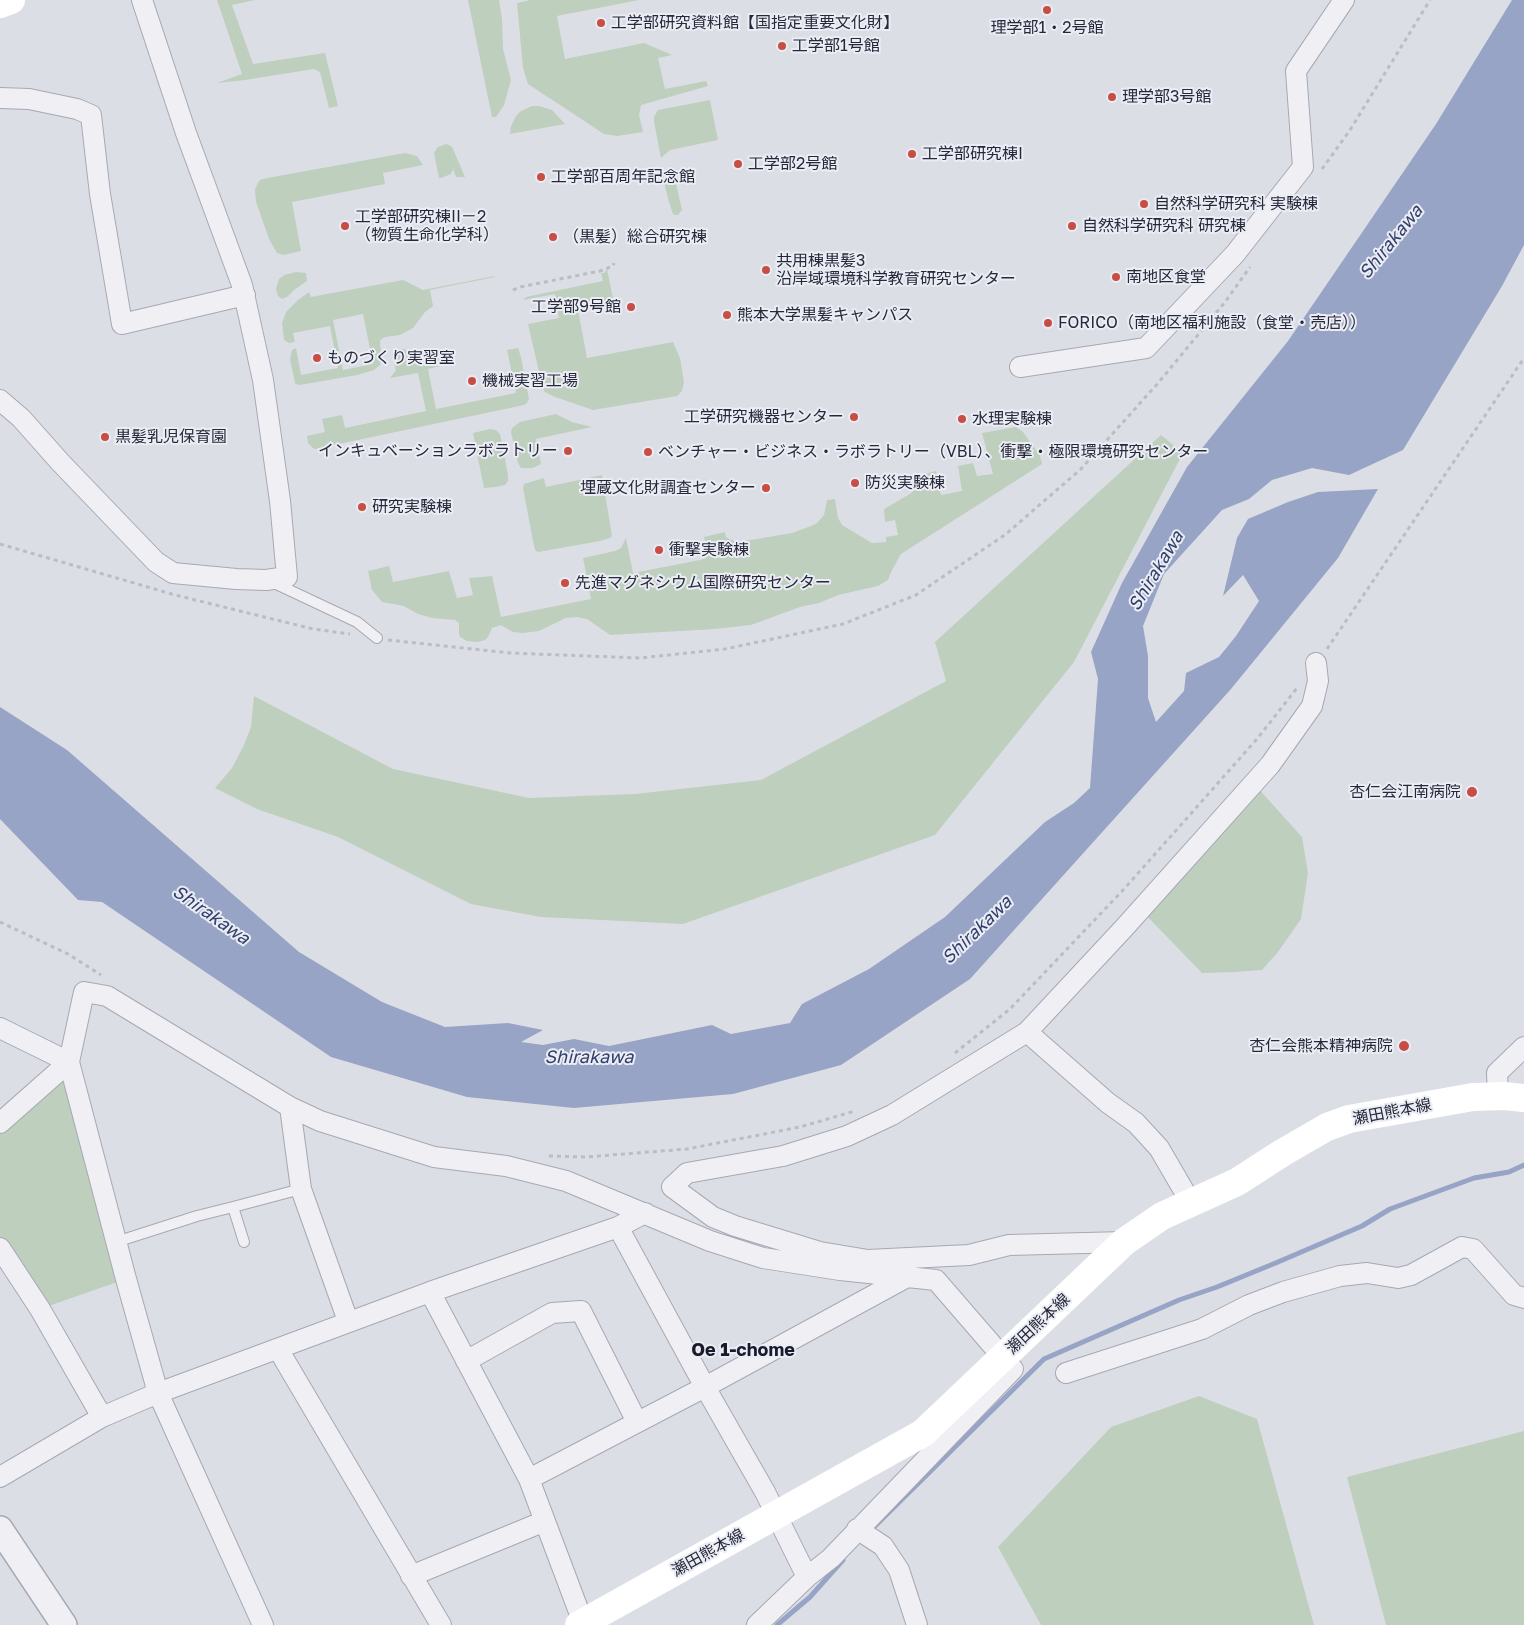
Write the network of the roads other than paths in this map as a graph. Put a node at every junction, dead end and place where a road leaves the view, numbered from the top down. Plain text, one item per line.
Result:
1 (11, 0) edge
2 (142, 0) edge
3 (1344, 0) edge
4 (0, 4) edge
5 (0, 98) edge
6 (245, 295) junction
7 (1020, 367) dead end
8 (0, 400) edge
9 (266, 580) junction
10 (378, 638) road end
11 (1316, 663) road end
12 (0, 1028) edge
13 (1028, 1032) junction
14 (1524, 1048) edge
15 (69, 1062) junction
16 (1511, 1097) edge
17 (290, 1107) junction
18 (0, 1123) edge
19 (301, 1189) junction
20 (1191, 1203) junction
21 (233, 1207) junction
22 (645, 1213) junction
23 (618, 1227) junction
24 (116, 1242) junction
25 (244, 1242) dead end
26 (1124, 1242) junction
27 (0, 1248) edge
28 (907, 1277) junction
29 (430, 1292) junction
30 (1524, 1298) edge
31 (348, 1321) junction
32 (278, 1349) junction
33 (1002, 1357) junction
34 (466, 1361) junction
35 (1066, 1373) dead end
36 (705, 1386) junction
37 (158, 1393) junction
38 (102, 1417) junction
39 (637, 1422) junction
40 (0, 1477) edge
41 (529, 1479) junction
42 (777, 1514) junction
43 (545, 1521) junction
44 (0, 1528) edge
45 (857, 1529) junction
46 (411, 1576) junction
47 (807, 1577) junction
48 (582, 1624) edge
49 (64, 1625) edge
50 (263, 1625) edge
51 (441, 1625) edge
52 (757, 1625) edge
53 (917, 1625) edge

1 - 4 main road
2 - 6 street
3 - 7 street
5 - 6 street
6 - 9 street
8 - 9 street
9 - 10 lane
11 - 13 street
12 - 15 street
13 - 20 street
13 - 26 street
14 - 16 street
15 - 17 street
15 - 18 street
15 - 24 street
16 - 20 main road, 瀬田熊本線
17 - 19 street
17 - 22 street
19 - 21 lane
19 - 31 street
20 - 26 main road, 瀬田熊本線
21 - 24 lane
21 - 25 lane
22 - 23 street
22 - 28 street
23 - 29 street
23 - 36 street
24 - 37 street
26 - 33 main road, 瀬田熊本線
27 - 38 street
28 - 33 street
28 - 36 street
29 - 31 street
29 - 34 street
30 - 35 street
31 - 32 street
32 - 37 street
32 - 46 street
33 - 42 main road, 瀬田熊本線
33 - 45 street
34 - 39 street
34 - 41 street
36 - 39 street
36 - 42 street
37 - 38 street
37 - 50 street
38 - 40 street
39 - 41 street
41 - 43 street
42 - 47 street
42 - 48 main road, 瀬田熊本線
43 - 46 street
43 - 48 street
44 - 49 street
45 - 47 street
45 - 53 street
46 - 51 street
47 - 52 street

